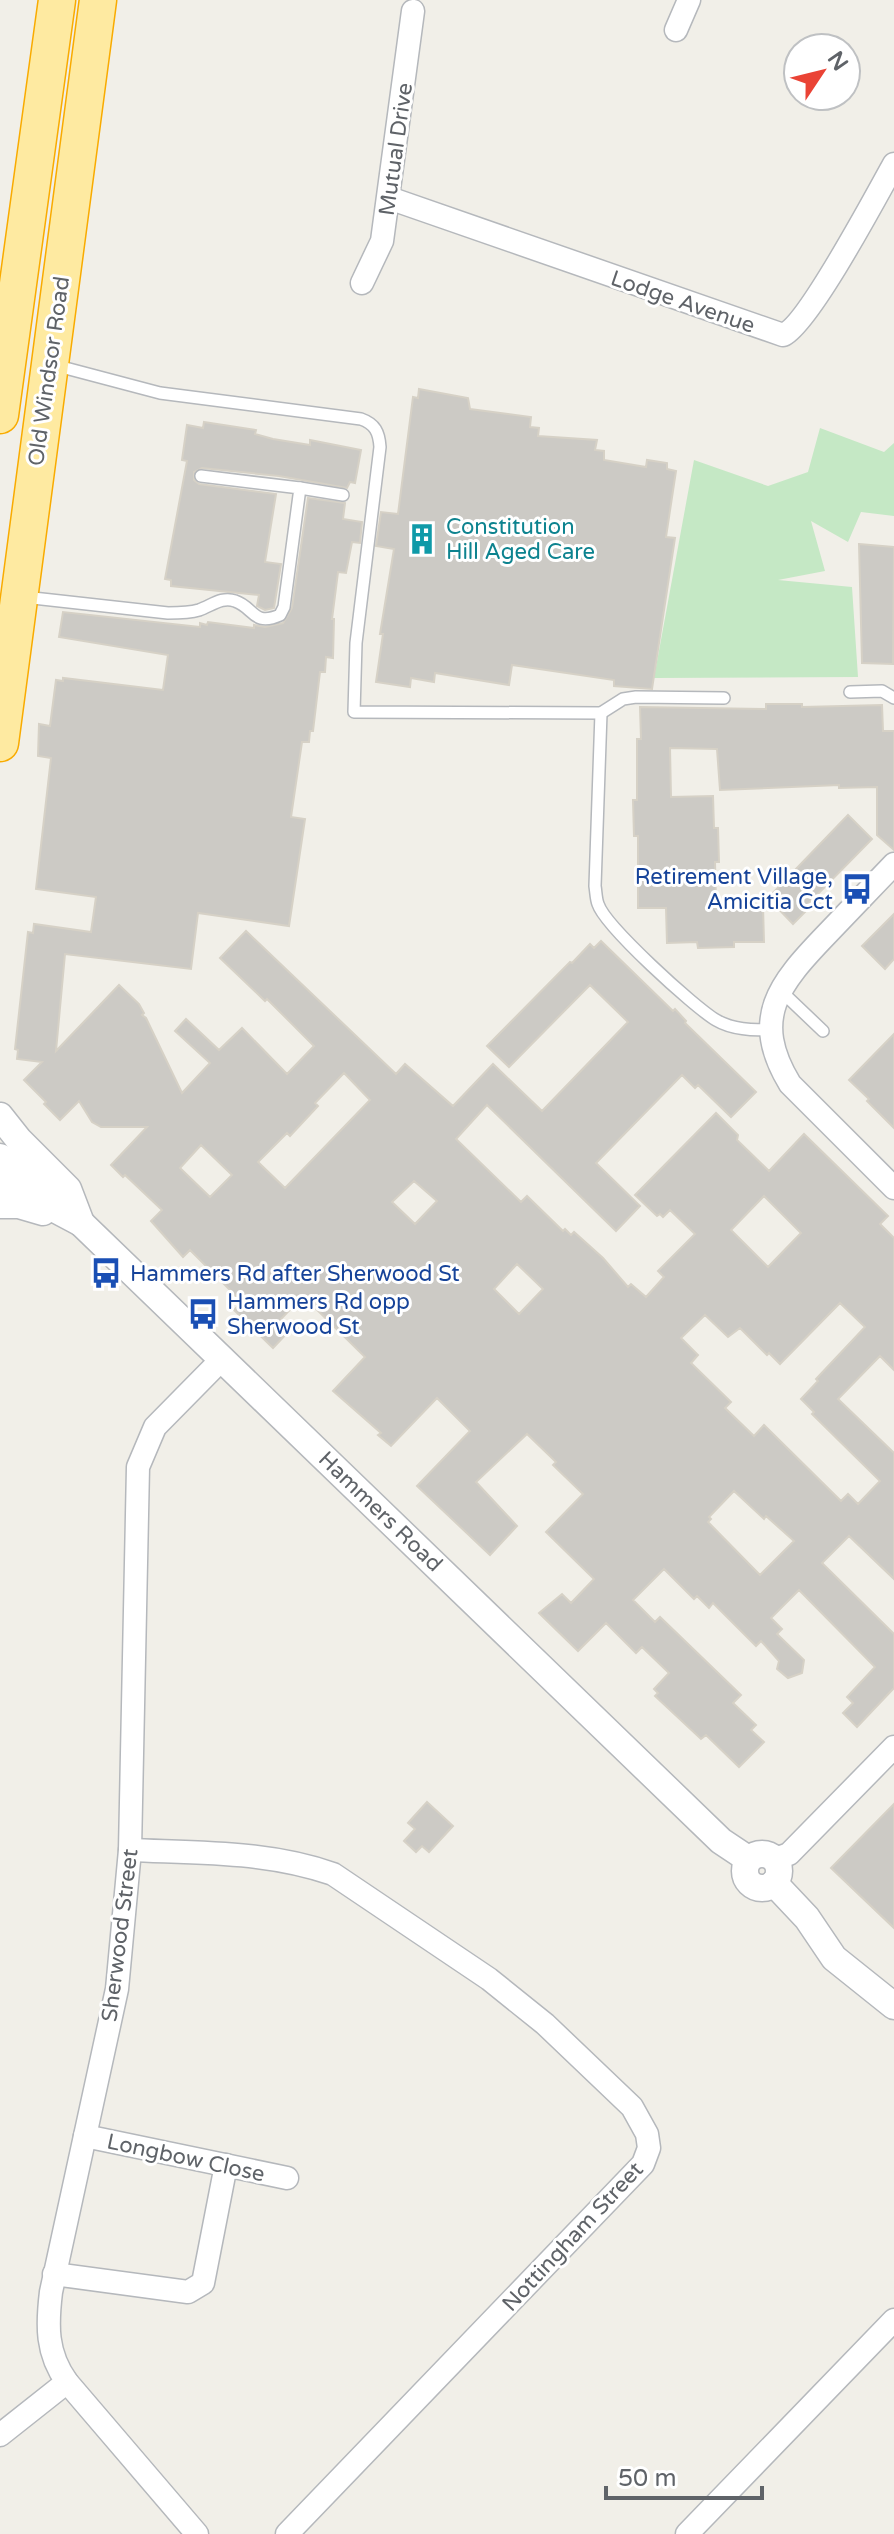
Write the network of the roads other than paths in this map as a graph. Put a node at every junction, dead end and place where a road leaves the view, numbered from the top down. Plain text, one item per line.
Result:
1 (57, 0) edge
2 (98, 0) edge
3 (689, 0) edge
4 (413, 11) dead end
5 (676, 30) dead end
6 (894, 164) edge
7 (389, 198) junction
8 (362, 283) dead end
9 (49, 363) junction
10 (0, 415) edge
11 (201, 476) dead end
12 (300, 488) junction
13 (343, 495) dead end
14 (19, 596) junction
15 (850, 692) dead end
16 (724, 698) dead end
17 (894, 698) edge
18 (601, 713) junction
19 (0, 743) edge
20 (894, 864) edge
21 (780, 989) junction
22 (770, 1029) junction
23 (823, 1031) dead end
24 (0, 1116) edge
25 (0, 1157) edge
26 (0, 1180) edge
27 (894, 1188) edge
28 (0, 1205) edge
29 (81, 1223) junction
30 (223, 1358) junction
31 (894, 1747) edge
32 (130, 1850) junction
33 (775, 1871) junction
34 (894, 2006) edge
35 (85, 2136) junction
36 (226, 2165) junction
37 (287, 2178) dead end
38 (54, 2274) junction
39 (894, 2320) edge
40 (67, 2382) junction
41 (0, 2435) edge
42 (197, 2534) edge
43 (287, 2534) edge
44 (687, 2534) edge

1 - 10 highway, Old Windsor Road
2 - 9 highway, Old Windsor Road
3 - 5 street
4 - 7 street, Mutual Drive
6 - 7 street, Lodge Avenue
7 - 8 street, Mutual Drive
9 - 14 highway, Old Windsor Road
9 - 18 lane
11 - 12 lane
12 - 13 lane
12 - 14 lane
14 - 19 highway, Old Windsor Road
15 - 17 lane
16 - 18 lane
18 - 22 lane
20 - 21 street
21 - 22 street
21 - 23 lane
22 - 27 street
24 - 29 street
25 - 29 street
26 - 29 street, Hammers Road
28 - 29 street
29 - 30 street, Hammers Road
30 - 32 street, Sherwood Street
30 - 33 street, Hammers Road
31 - 33 street
32 - 35 street, Sherwood Street
32 - 43 street, Nottingham Street
33 - 34 street
35 - 36 street, Longbow Close
35 - 38 street, Sherwood Street
36 - 37 street, Longbow Close
36 - 38 street
38 - 40 street, Sherwood Street
39 - 44 street
40 - 41 street
40 - 42 street, Sherwood Street

